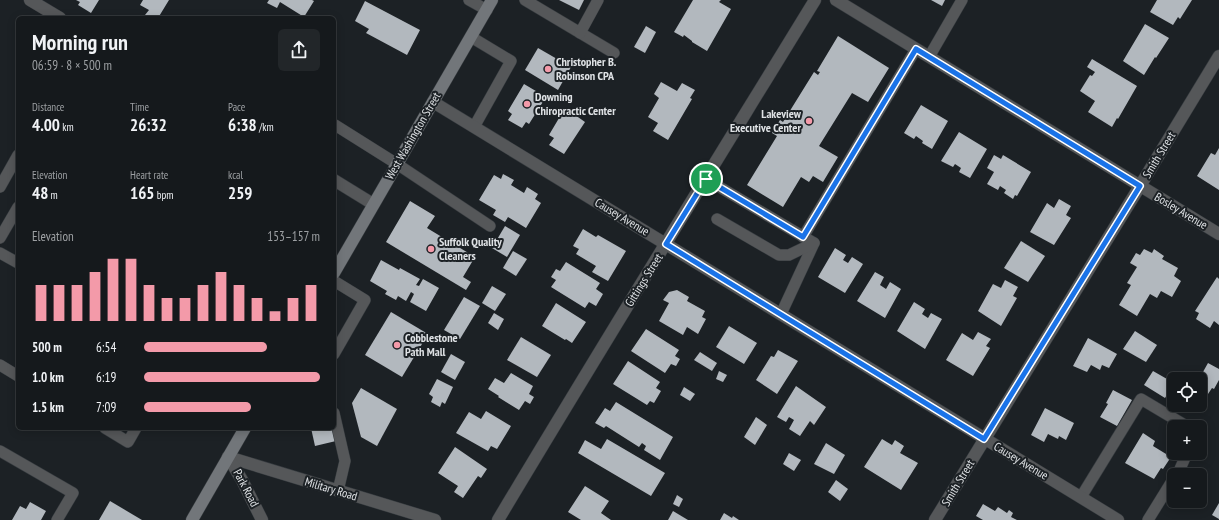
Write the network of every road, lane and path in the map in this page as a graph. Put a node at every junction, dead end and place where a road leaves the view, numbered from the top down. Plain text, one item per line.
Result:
1 (30, 0) edge
2 (469, 0) edge
3 (525, 0) edge
4 (598, 0) edge
5 (815, 0) edge
6 (836, 0) edge
7 (962, 0) edge
8 (490, 5) edge
9 (57, 16) edge
10 (580, 33) junction
11 (471, 37) junction
12 (916, 49) junction
13 (614, 53) dead end
14 (1219, 56) edge
15 (929, 57) junction
16 (433, 102) junction
17 (336, 126) edge
18 (474, 127) junction
19 (16, 159) edge
20 (397, 164) junction
21 (706, 179) junction
22 (336, 181) edge
23 (1140, 186) junction
24 (0, 187) edge
25 (373, 204) junction
26 (16, 210) edge
27 (717, 218) dead end
28 (490, 226) dead end
29 (1219, 234) edge
30 (803, 237) junction
31 (0, 238) edge
32 (814, 243) junction
33 (666, 244) junction
34 (0, 253) edge
35 (16, 262) edge
36 (336, 269) edge
37 (336, 282) edge
38 (781, 314) junction
39 (336, 350) edge
40 (0, 366) edge
41 (16, 375) edge
42 (1176, 420) edge
43 (336, 422) edge
44 (108, 430) edge
45 (135, 430) edge
46 (244, 430) edge
47 (984, 439) junction
48 (0, 451) edge
49 (228, 457) junction
50 (1167, 489) edge
51 (338, 491) junction
52 (1081, 497) junction
53 (56, 520) edge
54 (192, 520) edge
55 (262, 520) edge
56 (435, 520) edge
57 (498, 520) edge
58 (935, 520) edge
59 (1118, 520) edge
60 (1148, 520) edge

1 - 9 street
2 - 8 lane
3 - 10 lane
4 - 10 lane
5 - 21 street, Gittings Street
6 - 12 street, Bosley Avenue
7 - 15 lane
8 - 11 main road, West Washington Street
10 - 13 lane
11 - 16 main road, West Washington Street
11 - 18 lane
12 - 15 street, Bosley Avenue
12 - 30 lane
14 - 23 street, Smith Street
15 - 23 street, Bosley Avenue
16 - 18 street, Causey Avenue
16 - 20 main road, West Washington Street
17 - 20 lane
18 - 33 street, Causey Avenue
19 - 24 lane
20 - 25 main road, West Washington Street
20 - 28 lane
21 - 30 lane
21 - 33 street, Gittings Street
22 - 25 street
23 - 29 street, Bosley Avenue
23 - 47 street, Smith Street
25 - 36 main road, West Washington Street
26 - 31 lane
27 - 32 lane
30 - 32 lane
32 - 38 lane
33 - 38 street, Causey Avenue
33 - 57 street, Gittings Street
34 - 35 lane
37 - 39 lane
38 - 47 street, Causey Avenue
40 - 41 lane
42 - 52 lane
43 - 51 lane
44 - 45 lane
46 - 49 main road
47 - 52 street, Causey Avenue
47 - 58 street, Smith Street
48 - 53 lane
49 - 51 street, Military Road
49 - 54 main road
49 - 55 street, Park Road
50 - 60 lane
51 - 56 street, Military Road
52 - 59 street, Causey Avenue

